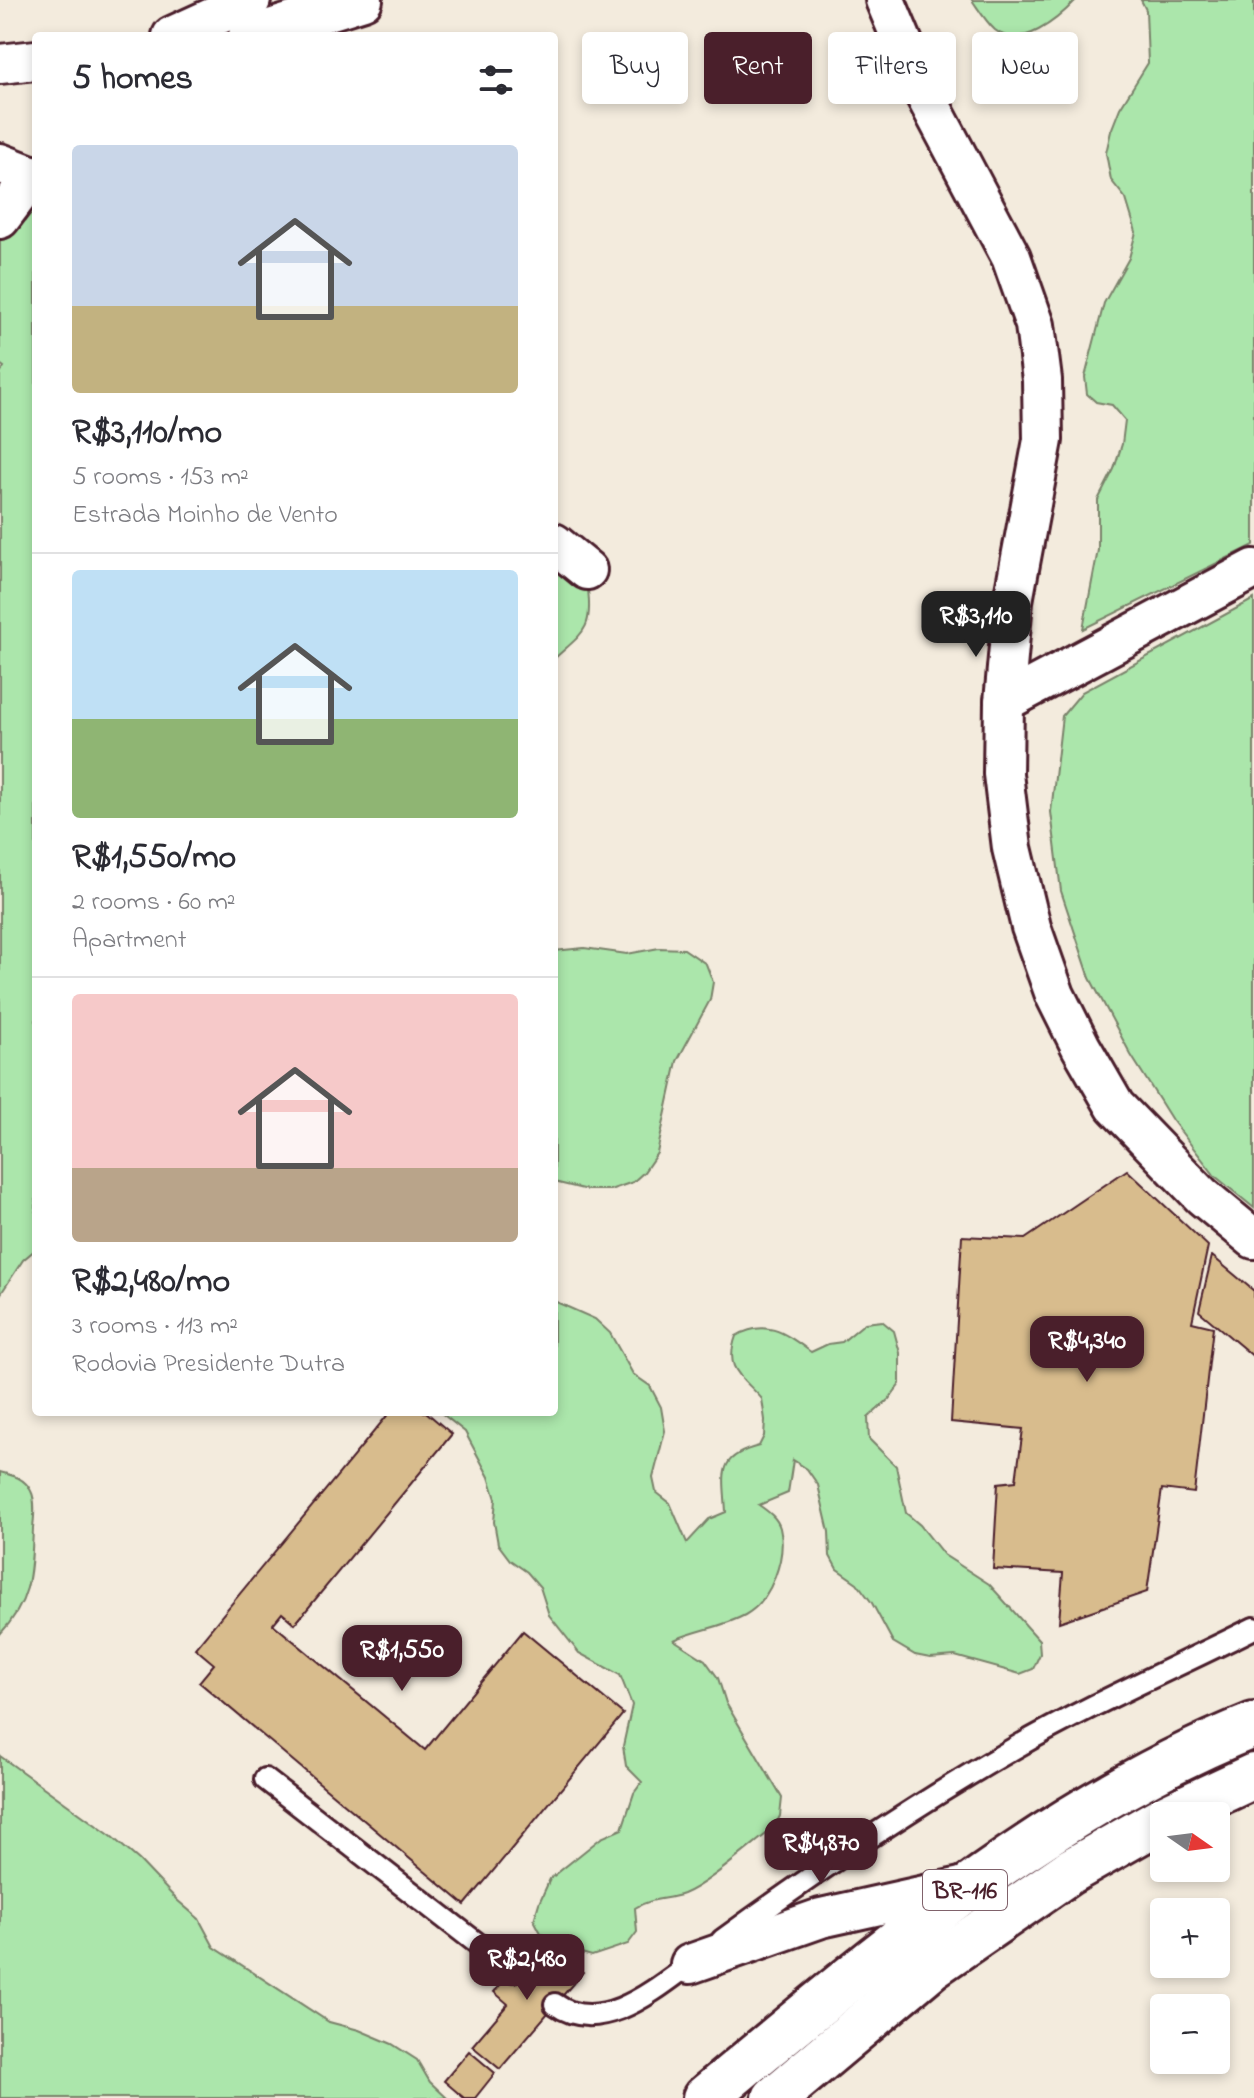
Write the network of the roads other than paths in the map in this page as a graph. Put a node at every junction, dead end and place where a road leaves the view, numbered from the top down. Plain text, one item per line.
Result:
1 (251, 0) edge
2 (363, 0) edge
3 (885, 0) edge
4 (181, 32) edge
5 (261, 32) edge
6 (32, 60) edge
7 (0, 64) edge
8 (23, 172) edge
9 (0, 219) edge
10 (558, 546) edge
11 (1254, 569) edge
12 (587, 570) dead end
13 (1004, 702) junction
14 (1254, 1239) edge
15 (1254, 1628) edge
16 (1254, 1725) edge
17 (1254, 1776) edge
18 (265, 1779) dead end
19 (1198, 1802) edge
20 (1150, 1826) edge
21 (973, 1884) junction
22 (690, 1964) junction
23 (513, 1971) dead end
24 (555, 2004) dead end
25 (705, 2098) edge
26 (775, 2098) edge

1 - 4 street
2 - 5 street
3 - 13 street
6 - 7 street
8 - 9 street
10 - 12 street
11 - 13 street
13 - 14 street
15 - 22 lane
16 - 21 highway, BR-116
17 - 19 highway, BR-116
18 - 23 lane
20 - 26 highway, BR-116
21 - 22 street
21 - 25 highway, BR-116
22 - 24 lane

